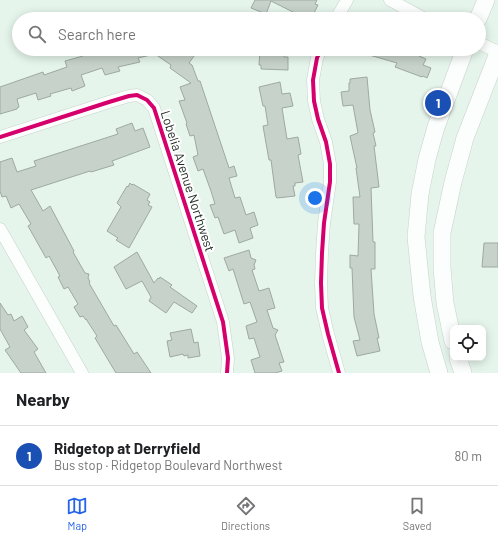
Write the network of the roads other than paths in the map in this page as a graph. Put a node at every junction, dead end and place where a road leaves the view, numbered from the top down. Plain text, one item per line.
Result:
1 (346, 0) edge
2 (390, 0) edge
3 (486, 0) edge
4 (340, 12) edge
5 (412, 12) edge
6 (481, 12) edge
7 (486, 47) edge
8 (498, 53) edge
9 (318, 56) edge
10 (462, 56) edge
11 (0, 137) edge
12 (0, 229) edge
13 (450, 327) edge
14 (459, 361) edge
15 (82, 373) edge
16 (227, 373) edge
17 (339, 373) edge
18 (439, 373) edge
19 (463, 373) edge

1 - 4 street
2 - 5 street
3 - 6 main road
7 - 8 street
8 - 13 main road
9 - 17 street
10 - 18 main road
11 - 16 street, Lobelia Avenue Northwest
12 - 15 street
14 - 19 main road

